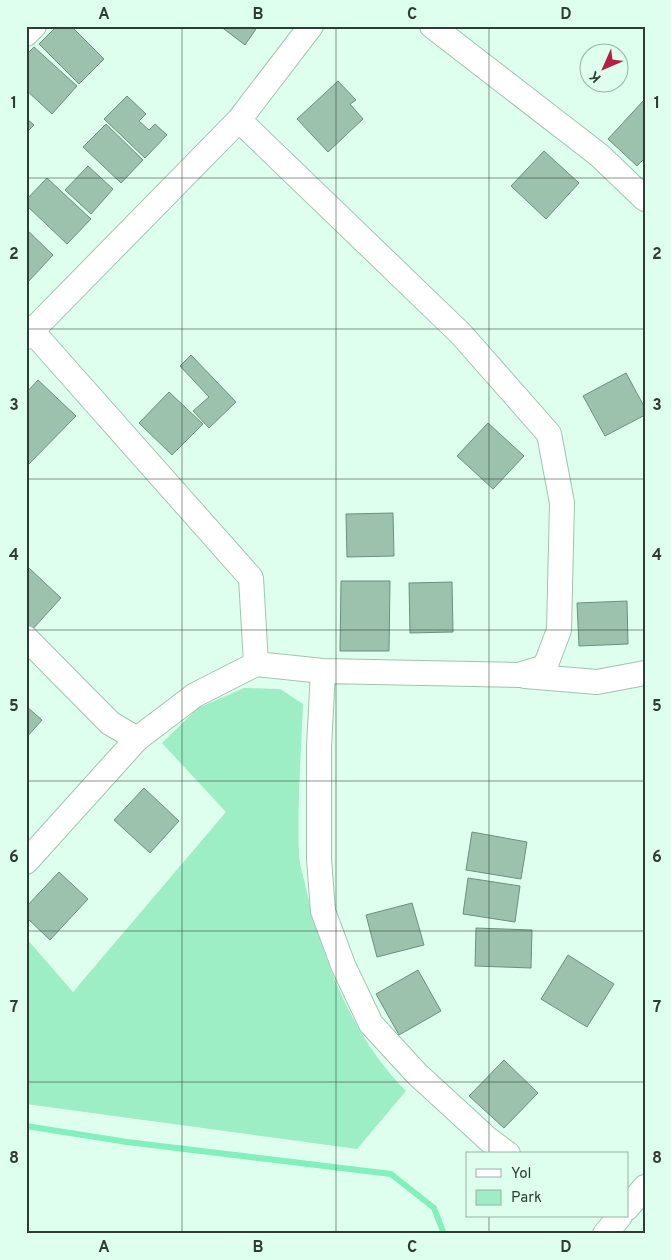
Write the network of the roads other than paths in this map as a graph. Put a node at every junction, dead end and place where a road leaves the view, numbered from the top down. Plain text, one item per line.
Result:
1 (34, 26) edge
2 (311, 26) edge
3 (432, 26) edge
4 (26, 34) edge
5 (240, 120) junction
6 (645, 198) edge
7 (29, 334) edge
8 (26, 638) edge
9 (256, 664) junction
10 (323, 671) junction
11 (645, 673) edge
12 (519, 675) junction
13 (138, 739) junction
14 (26, 862) edge
15 (505, 1152) edge
16 (645, 1188) edge
17 (628, 1207) edge

1 - 4 street
2 - 5 street
3 - 6 street
5 - 7 street
5 - 12 street
7 - 9 street
8 - 13 street
9 - 10 street
9 - 13 street
10 - 12 street
10 - 15 street
11 - 12 street
13 - 14 street
16 - 17 street

